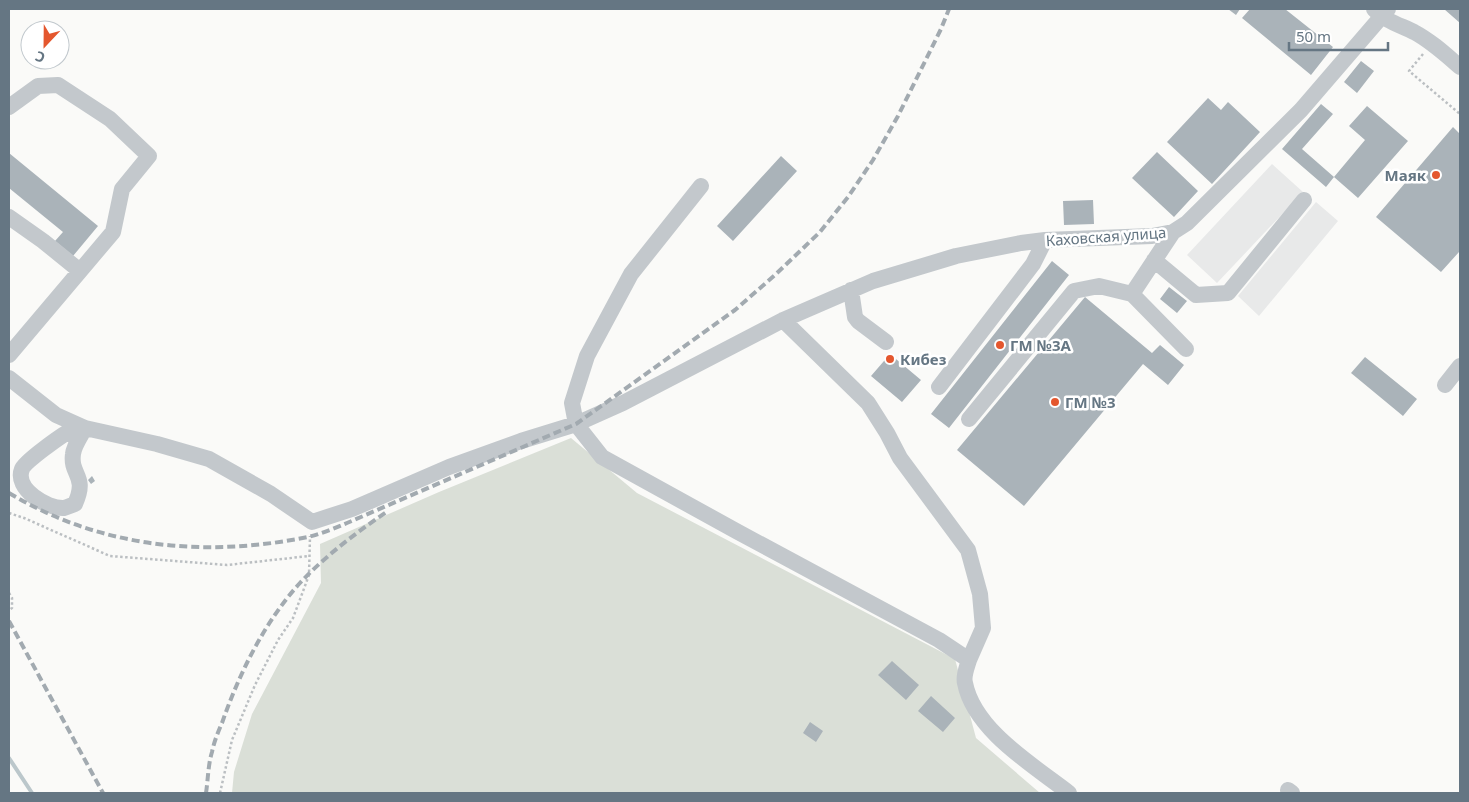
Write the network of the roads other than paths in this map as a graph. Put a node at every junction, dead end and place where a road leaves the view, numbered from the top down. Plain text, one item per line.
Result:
1 (1381, 12) edge
2 (1460, 67) edge
3 (9, 107) edge
4 (701, 186) dead end
5 (1304, 200) dead end
6 (9, 217) edge
7 (1173, 232) junction
8 (1045, 240) junction
9 (1154, 260) junction
10 (80, 271) junction
11 (851, 290) junction
12 (1132, 294) junction
13 (783, 320) junction
14 (886, 342) dead end
15 (1186, 349) dead end
16 (9, 355) edge
17 (1460, 366) edge
18 (9, 378) edge
19 (1445, 385) dead end
20 (939, 387) dead end
21 (968, 419) dead end
22 (576, 424) junction
23 (85, 428) junction
24 (969, 660) junction
25 (1069, 793) edge

1 - 2 street
1 - 7 street, Каховская улица
3 - 10 street
4 - 22 street
5 - 9 street
6 - 10 street
7 - 8 street, Каховская улица
7 - 9 street
8 - 11 street, Каховская улица
8 - 20 street
9 - 12 street
10 - 16 street
11 - 13 street, Каховская улица
11 - 14 street
12 - 15 street
12 - 21 street
13 - 22 street, Каховская улица
13 - 24 street
17 - 19 street
18 - 23 street
22 - 23 street, Каховская улица
22 - 24 street
23 - 23 street
24 - 25 street

